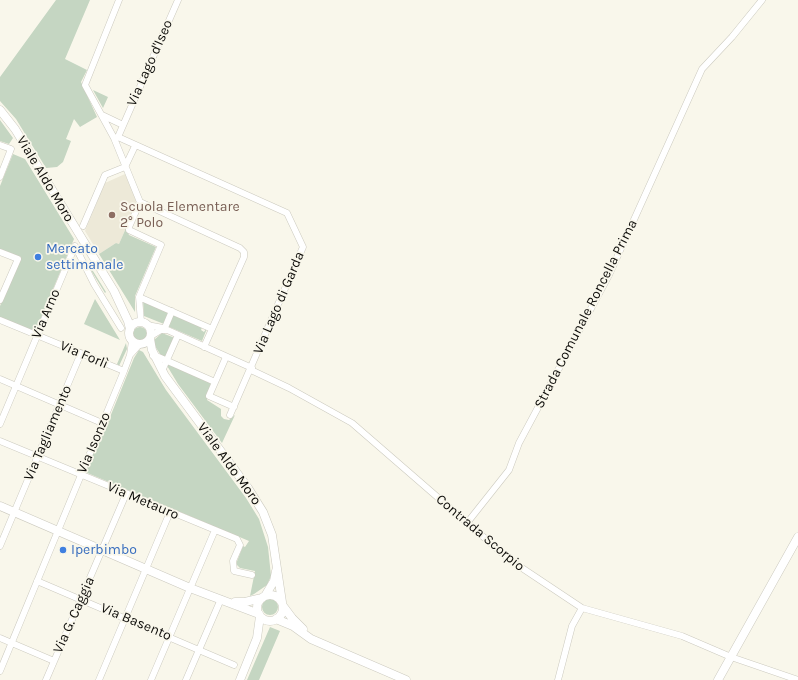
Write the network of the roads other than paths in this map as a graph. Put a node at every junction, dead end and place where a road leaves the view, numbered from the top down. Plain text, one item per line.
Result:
1 (119, 0) edge
2 (178, 0) edge
3 (762, 0) edge
4 (0, 110) edge
5 (102, 115) junction
6 (123, 125) junction
7 (116, 138) junction
8 (0, 145) edge
9 (135, 146) junction
10 (125, 167) junction
11 (0, 177) edge
12 (140, 202) junction
13 (83, 226) dead end
14 (0, 252) edge
15 (114, 291) junction
16 (139, 297) junction
17 (0, 300) edge
18 (172, 311) junction
19 (0, 320) edge
20 (143, 323) junction
21 (126, 329) junction
22 (212, 329) junction
23 (165, 330) junction
24 (37, 335) junction
25 (178, 335) junction
26 (150, 338) junction
27 (138, 343) junction
28 (204, 347) junction
29 (81, 353) junction
30 (153, 356) junction
31 (226, 357) junction
32 (166, 360) junction
33 (251, 369) junction
34 (124, 372) junction
35 (163, 373) junction
36 (0, 379) edge
37 (215, 382) junction
38 (16, 386) junction
39 (60, 404) junction
40 (234, 407) junction
41 (230, 415) dead end
42 (102, 423) junction
43 (0, 424) edge
44 (0, 441) edge
45 (38, 457) junction
46 (81, 474) junction
47 (126, 494) junction
48 (0, 506) edge
49 (14, 512) junction
50 (170, 512) junction
51 (467, 523) junction
52 (57, 530) junction
53 (216, 530) junction
54 (798, 537) edge
55 (0, 546) edge
56 (103, 550) junction
57 (277, 558) junction
58 (146, 568) junction
59 (252, 575) dead end
60 (37, 580) junction
61 (190, 588) junction
62 (264, 597) junction
63 (221, 599) junction
64 (82, 600) junction
65 (282, 604) junction
66 (582, 608) junction
67 (260, 615) junction
68 (125, 618) junction
69 (274, 620) junction
70 (170, 637) junction
71 (0, 638) edge
72 (257, 638) junction
73 (12, 643) junction
74 (324, 645) junction
75 (200, 650) junction
76 (731, 657) junction
77 (54, 661) junction
78 (234, 665) dead end
79 (0, 671) edge
80 (46, 680) edge
81 (99, 680) edge
82 (151, 680) edge
83 (186, 680) edge
84 (240, 680) edge
85 (406, 680) edge
86 (558, 680) edge
87 (718, 680) edge
88 (798, 680) edge

1 - 5 street
2 - 6 street, Via Lago d'Iseo
3 - 51 street, Strada Comunale Roncella Prima
4 - 15 main road, Viale Aldo Moro
5 - 6 street
5 - 7 street
6 - 7 street, Via Lago d'Iseo
7 - 9 street, Via Lago di Garda
7 - 10 street
8 - 11 street
9 - 10 street
9 - 33 street, Via Lago di Garda
10 - 12 street
10 - 13 street
12 - 16 street
12 - 22 street
14 - 17 street
15 - 20 main road, Viale Aldo Moro
15 - 21 main road, Viale Aldo Moro
16 - 18 street
16 - 20 street
18 - 22 street
18 - 23 street
19 - 24 street, Via Forlì
20 - 21 main road
20 - 23 street, Contrada Scorpio
20 - 26 main road, Viale Aldo Moro
21 - 24 street, Via Arno
21 - 27 main road, Viale Aldo Moro
22 - 28 street
23 - 25 street, Contrada Scorpio
23 - 26 street
24 - 29 street, Via Forlì
24 - 38 street, Via Arno
25 - 28 street, Contrada Scorpio
25 - 32 street
26 - 27 main road
26 - 30 main road, Viale Aldo Moro
27 - 30 main road, Viale Aldo Moro
27 - 34 street, Via Isonzo
28 - 31 street, Contrada Scorpio
29 - 34 street, Via Forlì
29 - 39 street, Via Tagliamento
30 - 32 street
30 - 35 main road, Viale Aldo Moro
31 - 33 street, Contrada Scorpio
31 - 37 street
32 - 35 street
32 - 37 street
33 - 40 street, Via Lago di Garda
33 - 51 street, Contrada Scorpio
34 - 42 street, Via Isonzo
35 - 57 main road, Viale Aldo Moro
36 - 38 street
37 - 40 street
38 - 39 street
38 - 43 street, Via Arno
39 - 42 street
39 - 45 street, Via Tagliamento
40 - 41 street, Via Lago di Garda
42 - 46 street, Via Isonzo
44 - 45 street, Via Metauro
45 - 46 street, Via Metauro
45 - 49 street, Via Tagliamento
46 - 47 street, Via Metauro
46 - 52 street, Via Isonzo
47 - 50 street, Via Metauro
47 - 56 street, Via G. Caggia
48 - 49 main road
49 - 52 main road
49 - 55 street, Via Tagliamento
50 - 53 street, Via Metauro
50 - 58 street
51 - 66 street, Contrada Scorpio
52 - 56 main road
52 - 60 street, Via Isonzo
53 - 59 street, Via Metauro
53 - 61 street
54 - 76 main road
56 - 58 main road
56 - 64 street, Via G. Caggia
57 - 62 main road, Viale Aldo Moro
57 - 65 main road, Viale Aldo Moro
58 - 61 main road
58 - 68 street
60 - 64 street, Via Basento
60 - 73 street, Via Isonzo
61 - 63 main road
61 - 70 street
62 - 63 main road
62 - 65 main road
62 - 67 main road, Viale Aldo Moro
63 - 67 main road
63 - 75 street
64 - 68 street, Via Basento
64 - 77 street, Via G. Caggia
65 - 69 main road, Viale Aldo Moro
65 - 74 main road
66 - 76 street, Contrada Scorpio
66 - 86 street
67 - 69 main road
67 - 72 main road, Viale Aldo Moro
68 - 70 street, Via Basento
68 - 81 street
69 - 72 main road, Viale Aldo Moro
69 - 74 main road
70 - 75 street, Via Basento
70 - 82 street
71 - 73 street
72 - 84 main road, Viale Aldo Moro
73 - 77 street
73 - 79 street, Via Isonzo
74 - 85 main road
75 - 78 street, Via Basento
75 - 83 street
76 - 87 main road
76 - 88 street, Contrada Scorpio
77 - 80 street, Via G. Caggia

